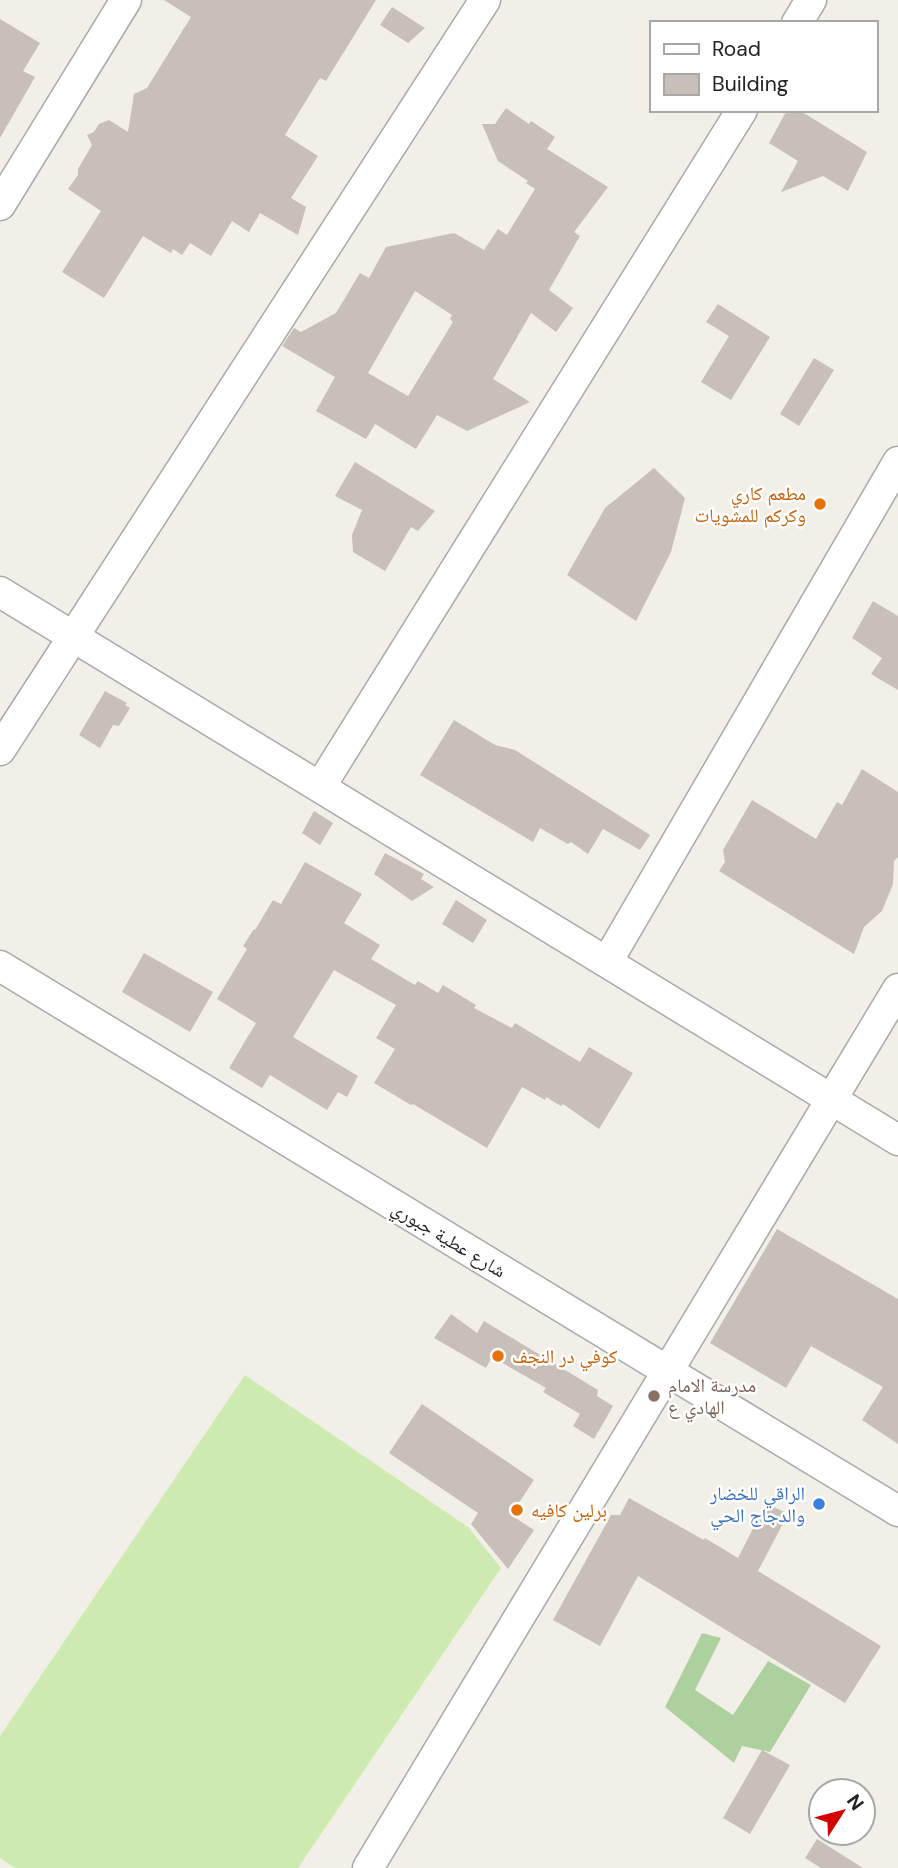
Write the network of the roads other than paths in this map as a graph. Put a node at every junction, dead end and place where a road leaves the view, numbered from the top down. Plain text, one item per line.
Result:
1 (126, 0) edge
2 (485, 0) edge
3 (811, 0) edge
4 (798, 21) edge
5 (741, 112) edge
6 (0, 205) edge
7 (898, 463) edge
8 (0, 592) edge
9 (72, 636) junction
10 (0, 750) edge
11 (320, 787) junction
12 (607, 962) junction
13 (0, 967) edge
14 (898, 989) edge
15 (831, 1099) junction
16 (898, 1140) edge
17 (668, 1372) junction
18 (898, 1511) edge
19 (368, 1868) edge

1 - 6 street
2 - 9 street
3 - 4 street
5 - 11 street
7 - 12 street
8 - 9 street
9 - 10 street
9 - 11 street
11 - 12 street
12 - 15 street
13 - 17 street, شارع عطية جبوري
14 - 15 street
15 - 16 street
15 - 17 street
17 - 18 street, شارع عطية جبوري
17 - 19 street

